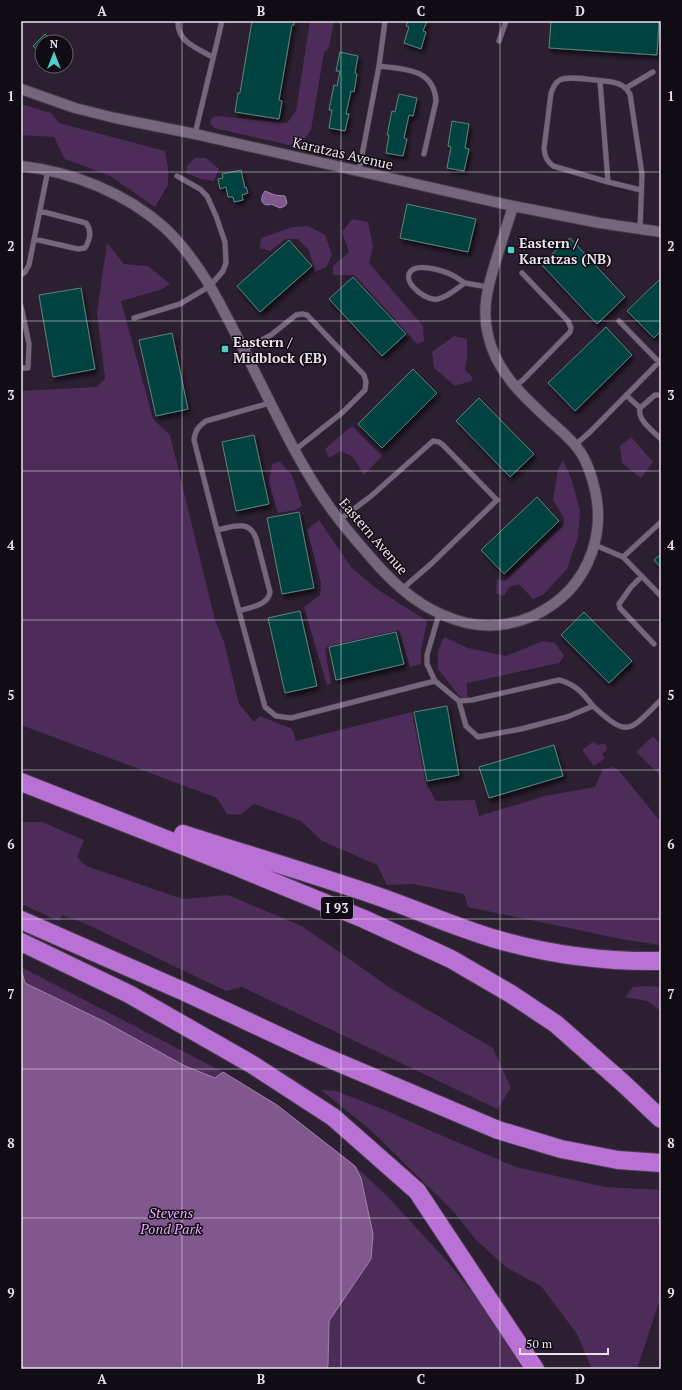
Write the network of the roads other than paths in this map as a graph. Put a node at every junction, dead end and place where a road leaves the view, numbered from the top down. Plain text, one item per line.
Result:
1 (178, 21) edge
2 (222, 21) edge
3 (385, 21) edge
4 (506, 21) edge
5 (499, 41) dead end
6 (212, 57) junction
7 (379, 66) junction
8 (653, 72) dead end
9 (600, 81) junction
10 (626, 88) junction
11 (21, 89) edge
12 (195, 134) junction
13 (424, 154) dead end
14 (21, 166) edge
15 (48, 170) junction
16 (359, 171) junction
17 (177, 176) dead end
18 (608, 182) junction
19 (641, 190) junction
20 (513, 206) junction
21 (40, 211) junction
22 (640, 230) junction
23 (661, 232) edge
24 (34, 239) junction
25 (522, 273) dead end
26 (21, 275) edge
27 (465, 283) junction
28 (210, 286) junction
29 (488, 287) junction
30 (21, 306) edge
31 (134, 318) dead end
32 (620, 321) dead end
33 (244, 350) junction
34 (660, 361) edge
35 (21, 368) edge
36 (514, 386) junction
37 (626, 395) junction
38 (661, 395) edge
39 (270, 403) junction
40 (640, 408) junction
41 (661, 439) edge
42 (575, 445) junction
43 (295, 450) junction
44 (339, 520) junction
45 (661, 522) edge
46 (217, 530) junction
47 (595, 545) junction
48 (623, 557) junction
49 (642, 576) junction
50 (402, 589) junction
51 (661, 596) edge
52 (239, 611) junction
53 (438, 614) junction
54 (654, 644) dead end
55 (435, 681) junction
56 (661, 700) edge
57 (458, 701) junction
58 (593, 706) junction
59 (21, 782) edge
60 (21, 920) edge
61 (21, 942) edge
62 (661, 961) edge
63 (661, 1120) edge
64 (661, 1163) edge
65 (535, 1369) edge

1 - 6 lane
2 - 6 lane
3 - 7 lane
4 - 5 lane
6 - 12 lane
7 - 13 lane
7 - 16 lane
8 - 10 lane
9 - 10 lane
9 - 18 lane
9 - 18 lane
10 - 19 lane
11 - 12 street, Karatzas Avenue
12 - 16 street, Karatzas Avenue
14 - 15 street, Eastern Avenue
15 - 21 lane
15 - 28 street, Eastern Avenue
16 - 20 street, Karatzas Avenue
17 - 28 lane
18 - 19 lane
19 - 22 lane
20 - 22 street, Karatzas Avenue
20 - 29 street, Eastern Avenue
21 - 24 lane
21 - 24 lane
22 - 23 street, Karatzas Avenue
24 - 26 lane
25 - 36 lane
27 - 27 lane
27 - 29 lane
28 - 31 lane
28 - 33 street, Eastern Avenue
29 - 36 street, Eastern Avenue
30 - 35 lane
32 - 34 lane
33 - 39 street, Eastern Avenue
33 - 43 lane
34 - 37 lane
36 - 42 street, Eastern Avenue
37 - 40 lane
37 - 42 lane
38 - 40 lane
39 - 43 street, Eastern Avenue
39 - 46 lane
40 - 41 lane
42 - 47 street, Eastern Avenue
43 - 44 street, Eastern Avenue
44 - 50 street, Eastern Avenue
44 - 50 lane
45 - 48 lane
46 - 52 lane
46 - 52 lane
47 - 48 lane
47 - 53 street, Eastern Avenue
48 - 49 lane
49 - 51 lane
49 - 54 lane
50 - 53 street, Eastern Avenue
52 - 55 lane
53 - 55 lane
55 - 57 lane
56 - 58 lane
57 - 58 lane
57 - 58 lane
59 - 62 highway
59 - 63 highway, I 93
60 - 64 highway
61 - 65 highway

